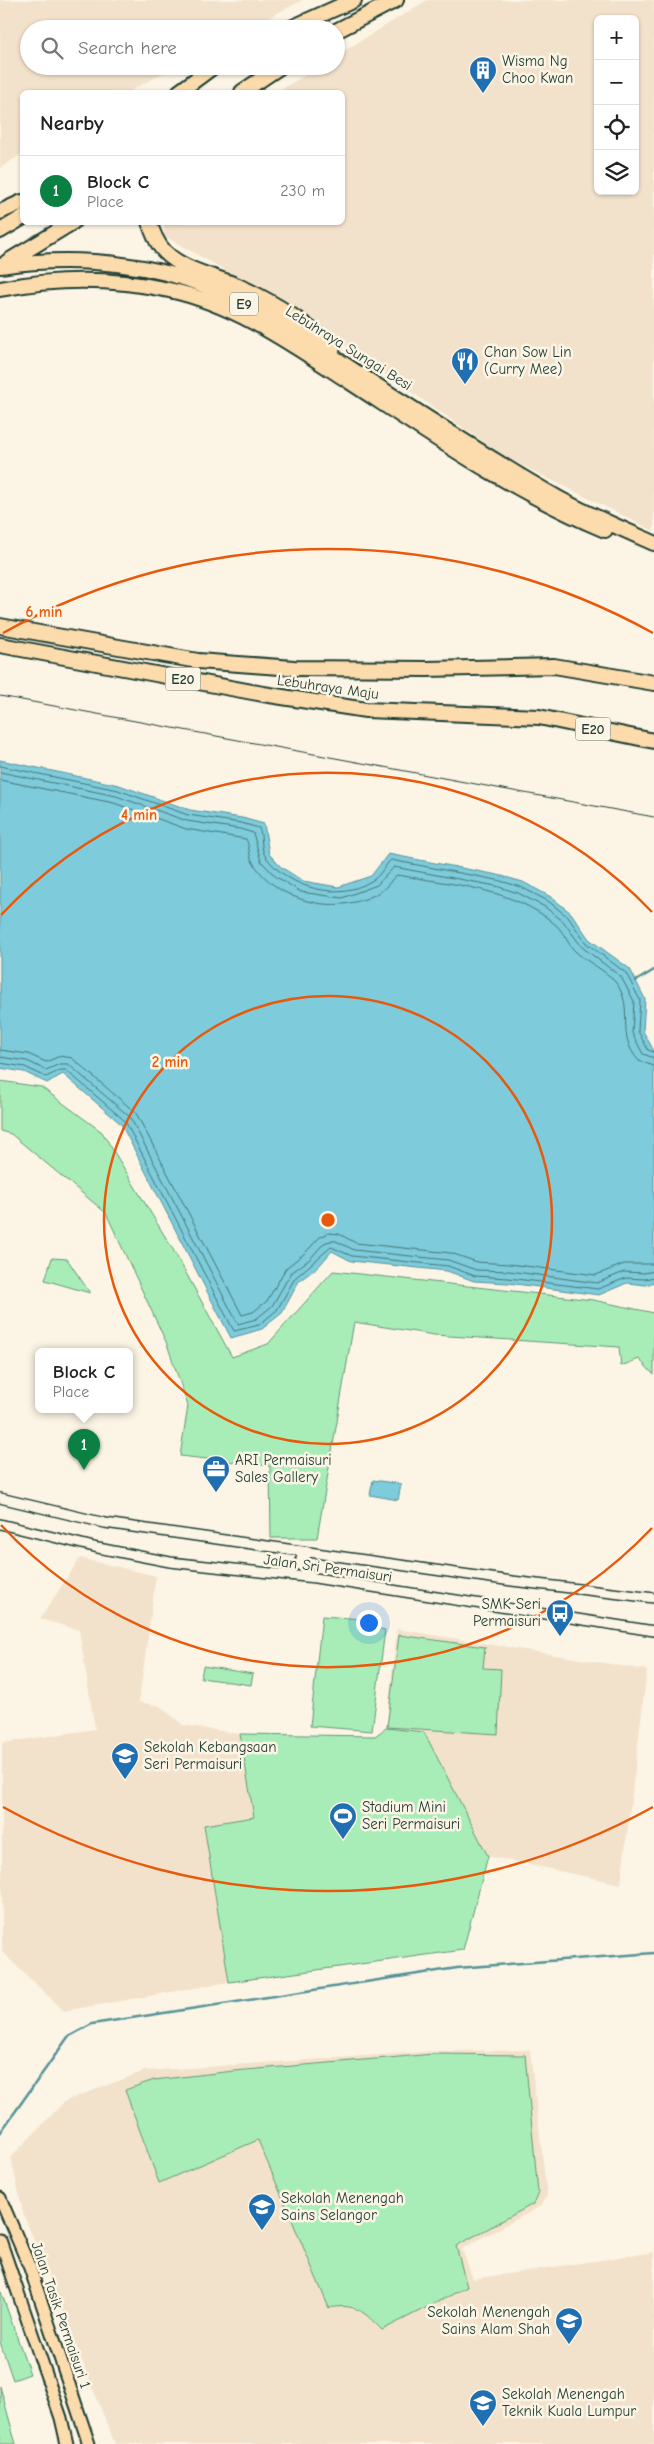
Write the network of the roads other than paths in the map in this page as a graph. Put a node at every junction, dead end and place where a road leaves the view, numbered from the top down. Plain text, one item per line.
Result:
1 (354, 0) edge
2 (396, 0) edge
3 (309, 20) edge
4 (345, 26) edge
5 (202, 75) edge
6 (267, 75) edge
7 (182, 90) edge
8 (245, 90) edge
9 (20, 203) edge
10 (0, 212) edge
11 (20, 219) edge
12 (68, 225) edge
13 (150, 225) edge
14 (0, 231) edge
15 (0, 266) edge
16 (0, 289) edge
17 (364, 377) junction
18 (654, 543) edge
19 (654, 550) edge
20 (0, 626) edge
21 (0, 645) edge
22 (654, 683) edge
23 (654, 741) edge
24 (0, 1498) edge
25 (0, 1524) edge
26 (309, 1552) junction
27 (315, 1578) junction
28 (654, 1598) edge
29 (654, 1631) edge
30 (0, 2198) edge
31 (0, 2240) edge
32 (36, 2286) junction
33 (18, 2292) junction
34 (67, 2444) edge
35 (89, 2444) edge

1 - 3 highway
2 - 4 highway
5 - 7 highway
6 - 8 highway
9 - 10 highway
11 - 14 highway
12 - 15 highway
13 - 17 highway
15 - 17 highway, Lebuhraya Sungai Besi / E9
16 - 19 highway, Lebuhraya Sungai Besi / E9
17 - 18 highway, Lebuhraya Sungai Besi / E9
20 - 22 highway, Lebuhraya Maju / E20
21 - 23 highway, Lebuhraya Maju / E20
24 - 26 street, Jalan Sri Permaisuri
25 - 27 street, Jalan Sri Permaisuri
26 - 27 street
26 - 28 street, Jalan Sri Permaisuri
27 - 29 street, Jalan Sri Permaisuri
30 - 32 main road, Jalan Tasik Permaisuri 1
31 - 33 main road
32 - 33 main road
32 - 35 main road, Jalan Tasik Permaisuri 1
33 - 34 main road

